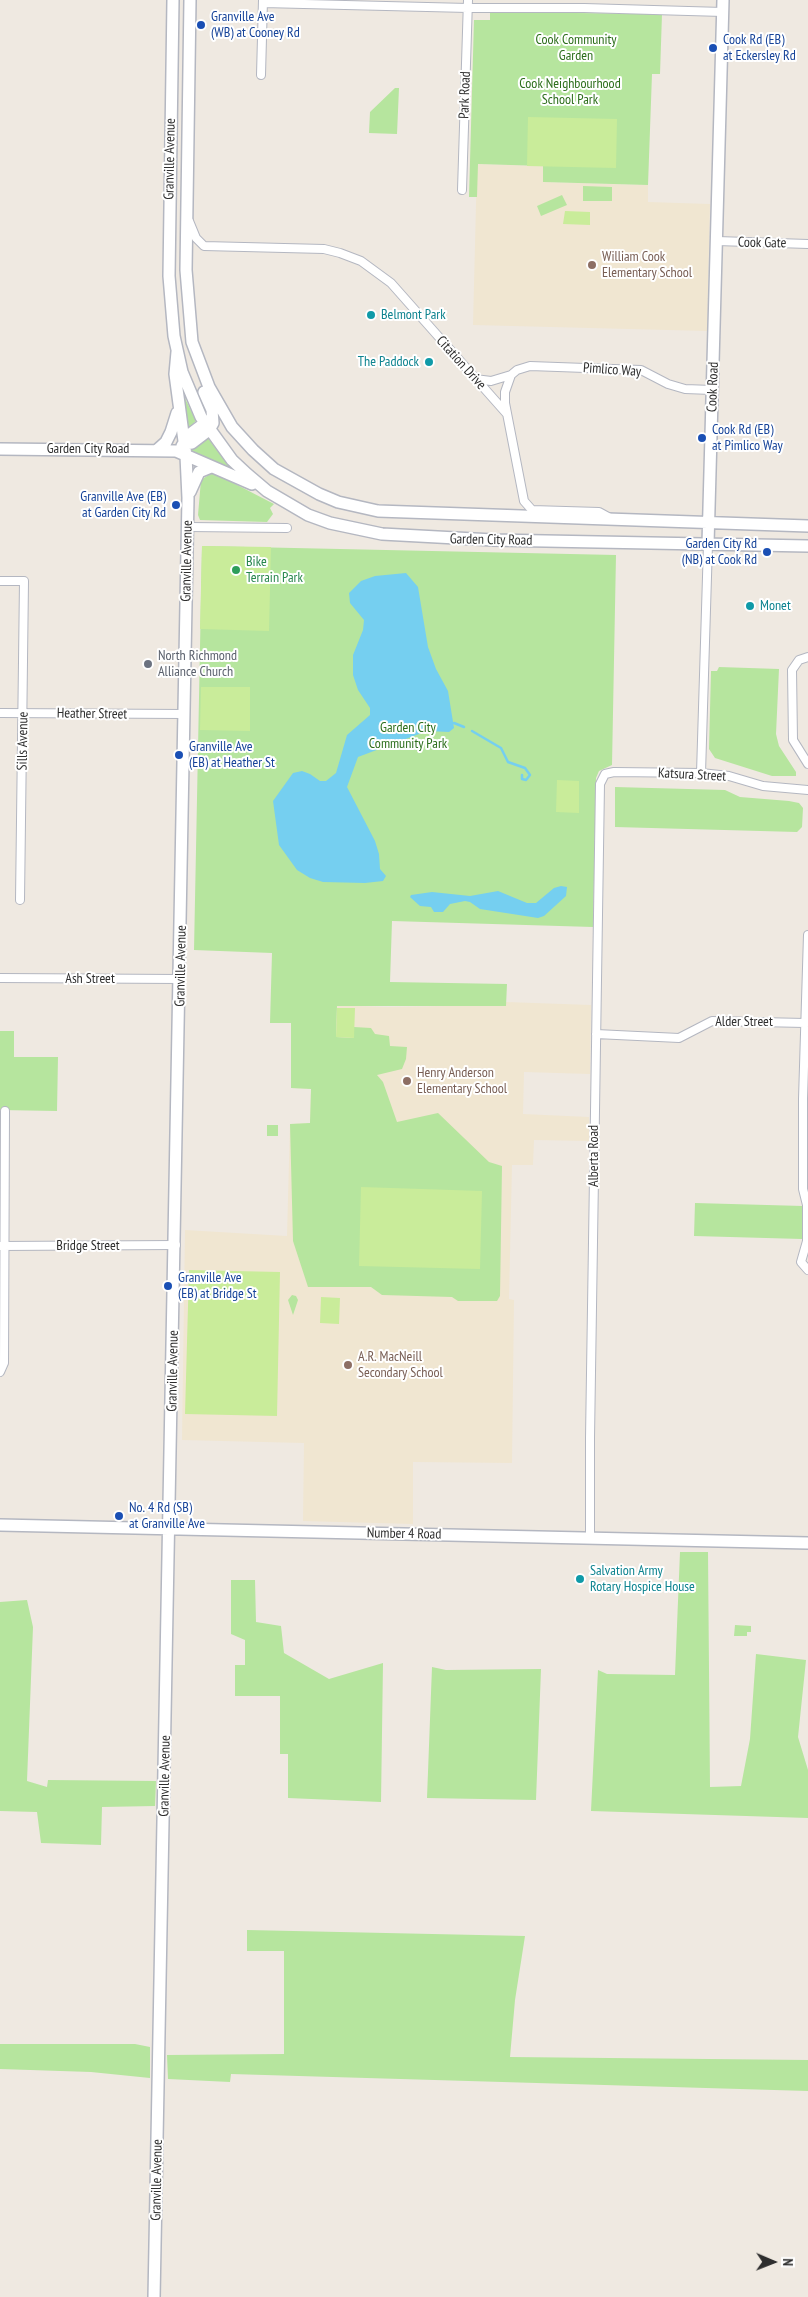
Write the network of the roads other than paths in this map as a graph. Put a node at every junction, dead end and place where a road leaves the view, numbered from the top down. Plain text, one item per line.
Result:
1 (173, 0) edge
2 (190, 0) edge
3 (723, 0) edge
4 (263, 1) edge
5 (468, 4) edge
6 (723, 12) junction
7 (261, 75) dead end
8 (462, 190) dead end
9 (187, 214) junction
10 (717, 241) junction
11 (808, 244) edge
12 (192, 342) junction
13 (177, 352) junction
14 (511, 376) junction
15 (475, 379) junction
16 (712, 390) junction
17 (178, 409) junction
18 (507, 414) junction
19 (209, 425) junction
20 (232, 427) junction
21 (0, 449) edge
22 (157, 450) junction
23 (182, 451) junction
24 (212, 467) junction
25 (267, 491) junction
26 (188, 498) junction
27 (610, 518) junction
28 (709, 523) junction
29 (808, 526) edge
30 (188, 527) junction
31 (287, 528) dead end
32 (708, 544) junction
33 (808, 546) edge
34 (0, 581) edge
35 (808, 657) edge
36 (0, 713) edge
37 (23, 713) junction
38 (185, 714) junction
39 (808, 764) edge
40 (701, 773) junction
41 (605, 774) joint
42 (808, 790) edge
43 (20, 900) dead end
44 (808, 936) edge
45 (0, 978) edge
46 (180, 980) junction
47 (805, 1023) junction
48 (596, 1034) junction
49 (5, 1111) dead end
50 (176, 1245) junction
51 (2, 1246) edge
52 (807, 1270) edge
53 (0, 1372) edge
54 (0, 1525) edge
55 (170, 1528) junction
56 (590, 1538) junction
57 (808, 1543) edge
58 (154, 2297) edge

1 - 13 main road, Granville Avenue
2 - 9 main road, Granville Avenue
3 - 6 main road, Cook Road
4 - 5 street
4 - 7 street
5 - 6 street
5 - 8 street, Park Road
6 - 10 main road, Cook Road
9 - 12 main road, Granville Avenue
9 - 15 street, Citation Drive
10 - 11 street, Cook Gate
10 - 16 main road, Cook Road
12 - 19 main road
12 - 20 main road, Granville Avenue
13 - 17 main road, Granville Avenue
13 - 19 main road, Granville Avenue
14 - 15 street, Pimlico Way
14 - 16 street, Pimlico Way
14 - 18 street
15 - 18 street, Citation Drive
16 - 28 main road, Cook Road
17 - 22 main road
17 - 23 main road, Granville Avenue
18 - 27 street
19 - 20 main road
19 - 23 main road
19 - 25 main road, Garden City Road
20 - 27 main road, Garden City Road
21 - 22 main road, Garden City Road
22 - 23 main road, Garden City Road
23 - 24 main road, Garden City Road
23 - 26 main road, Granville Avenue
24 - 25 main road, Garden City Road
24 - 26 main road
25 - 32 main road, Garden City Road
26 - 30 main road, Granville Avenue
27 - 28 main road, Garden City Road
28 - 29 main road, Garden City Road
28 - 32 main road, Cook Road
30 - 31 street
30 - 38 main road, Granville Avenue
32 - 33 main road, Garden City Road
32 - 40 street, Cook Road
34 - 37 street, Sills Avenue
35 - 39 street
36 - 37 street, Heather Street
37 - 38 street, Heather Street
37 - 43 street, Sills Avenue
38 - 46 main road, Granville Avenue
40 - 41 street, Katsura Street
40 - 42 street, Katsura Street
41 - 48 street, Alberta Road
44 - 47 street
45 - 46 street, Ash Street
46 - 50 main road, Granville Avenue
47 - 48 street, Alder Street
47 - 52 street
48 - 56 street, Alberta Road
49 - 51 street
50 - 51 street, Bridge Street
50 - 55 main road, Granville Avenue
51 - 53 street
54 - 55 main road, Number 4 Road
55 - 56 main road, Number 4 Road
55 - 58 main road, Granville Avenue
56 - 57 main road, Number 4 Road

